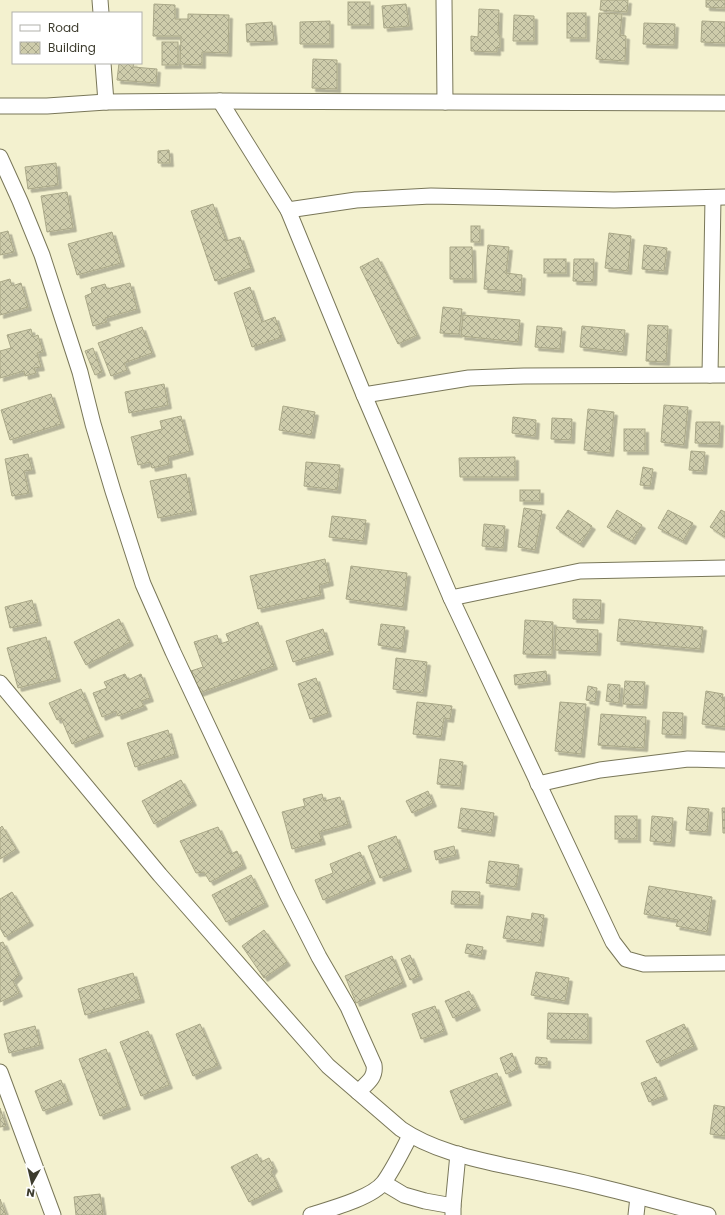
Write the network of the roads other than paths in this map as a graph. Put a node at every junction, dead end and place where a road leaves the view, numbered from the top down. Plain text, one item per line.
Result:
1 (100, 0) edge
2 (444, 0) edge
3 (101, 12) edge
4 (103, 64) edge
5 (220, 101) junction
6 (106, 102) junction
7 (445, 102) junction
8 (725, 103) edge
9 (0, 106) edge
10 (0, 156) edge
11 (719, 198) edge
12 (288, 210) junction
13 (710, 375) junction
14 (725, 375) edge
15 (364, 395) junction
16 (725, 568) edge
17 (451, 598) junction
18 (0, 683) edge
19 (725, 760) edge
20 (538, 784) junction
21 (725, 963) edge
22 (0, 1072) edge
23 (358, 1092) junction
24 (410, 1136) junction
25 (458, 1154) junction
26 (384, 1183) junction
27 (638, 1197) junction
28 (453, 1210) edge
29 (53, 1215) edge
30 (311, 1215) edge
31 (636, 1215) edge
32 (708, 1215) edge

1 - 3 street
2 - 7 street
4 - 6 street
5 - 6 street
5 - 7 street
5 - 12 street
6 - 9 street
7 - 8 street
10 - 23 street
11 - 12 street
11 - 13 street
12 - 15 street
13 - 14 street
13 - 15 street
15 - 17 street
16 - 17 street
17 - 20 street
18 - 23 street
19 - 20 street
20 - 21 street
22 - 29 street
23 - 24 street
24 - 25 street
24 - 26 street
25 - 27 street
25 - 28 street
26 - 28 street
26 - 30 street
27 - 31 street
27 - 32 street

